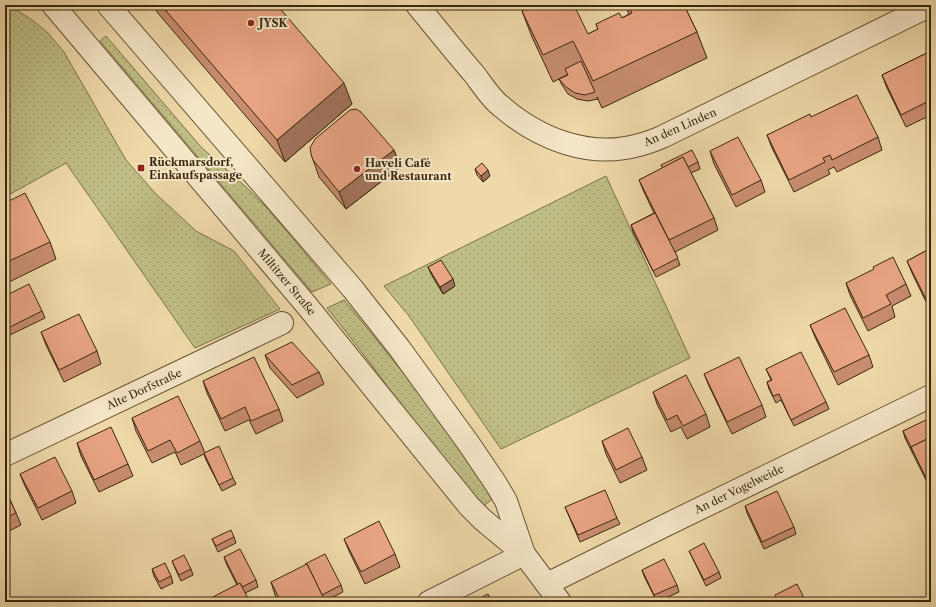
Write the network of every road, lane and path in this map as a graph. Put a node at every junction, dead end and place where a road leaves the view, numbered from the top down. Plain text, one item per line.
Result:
1 (53, 5) edge
2 (108, 5) edge
3 (417, 5) edge
4 (931, 5) edge
5 (282, 323) dead end
6 (931, 396) edge
7 (5, 455) edge
8 (524, 554) junction
9 (547, 584) junction
10 (429, 602) edge
11 (560, 602) edge

1 - 8 street, Miltitzer Straße
2 - 8 street, Miltitzer Straße
3 - 4 street, An den Linden
5 - 7 street, Alte Dorfstraße
6 - 9 street, An der Vogelweide
8 - 9 street, Miltitzer Straße
8 - 10 street
9 - 11 street, Miltitzer Straße

